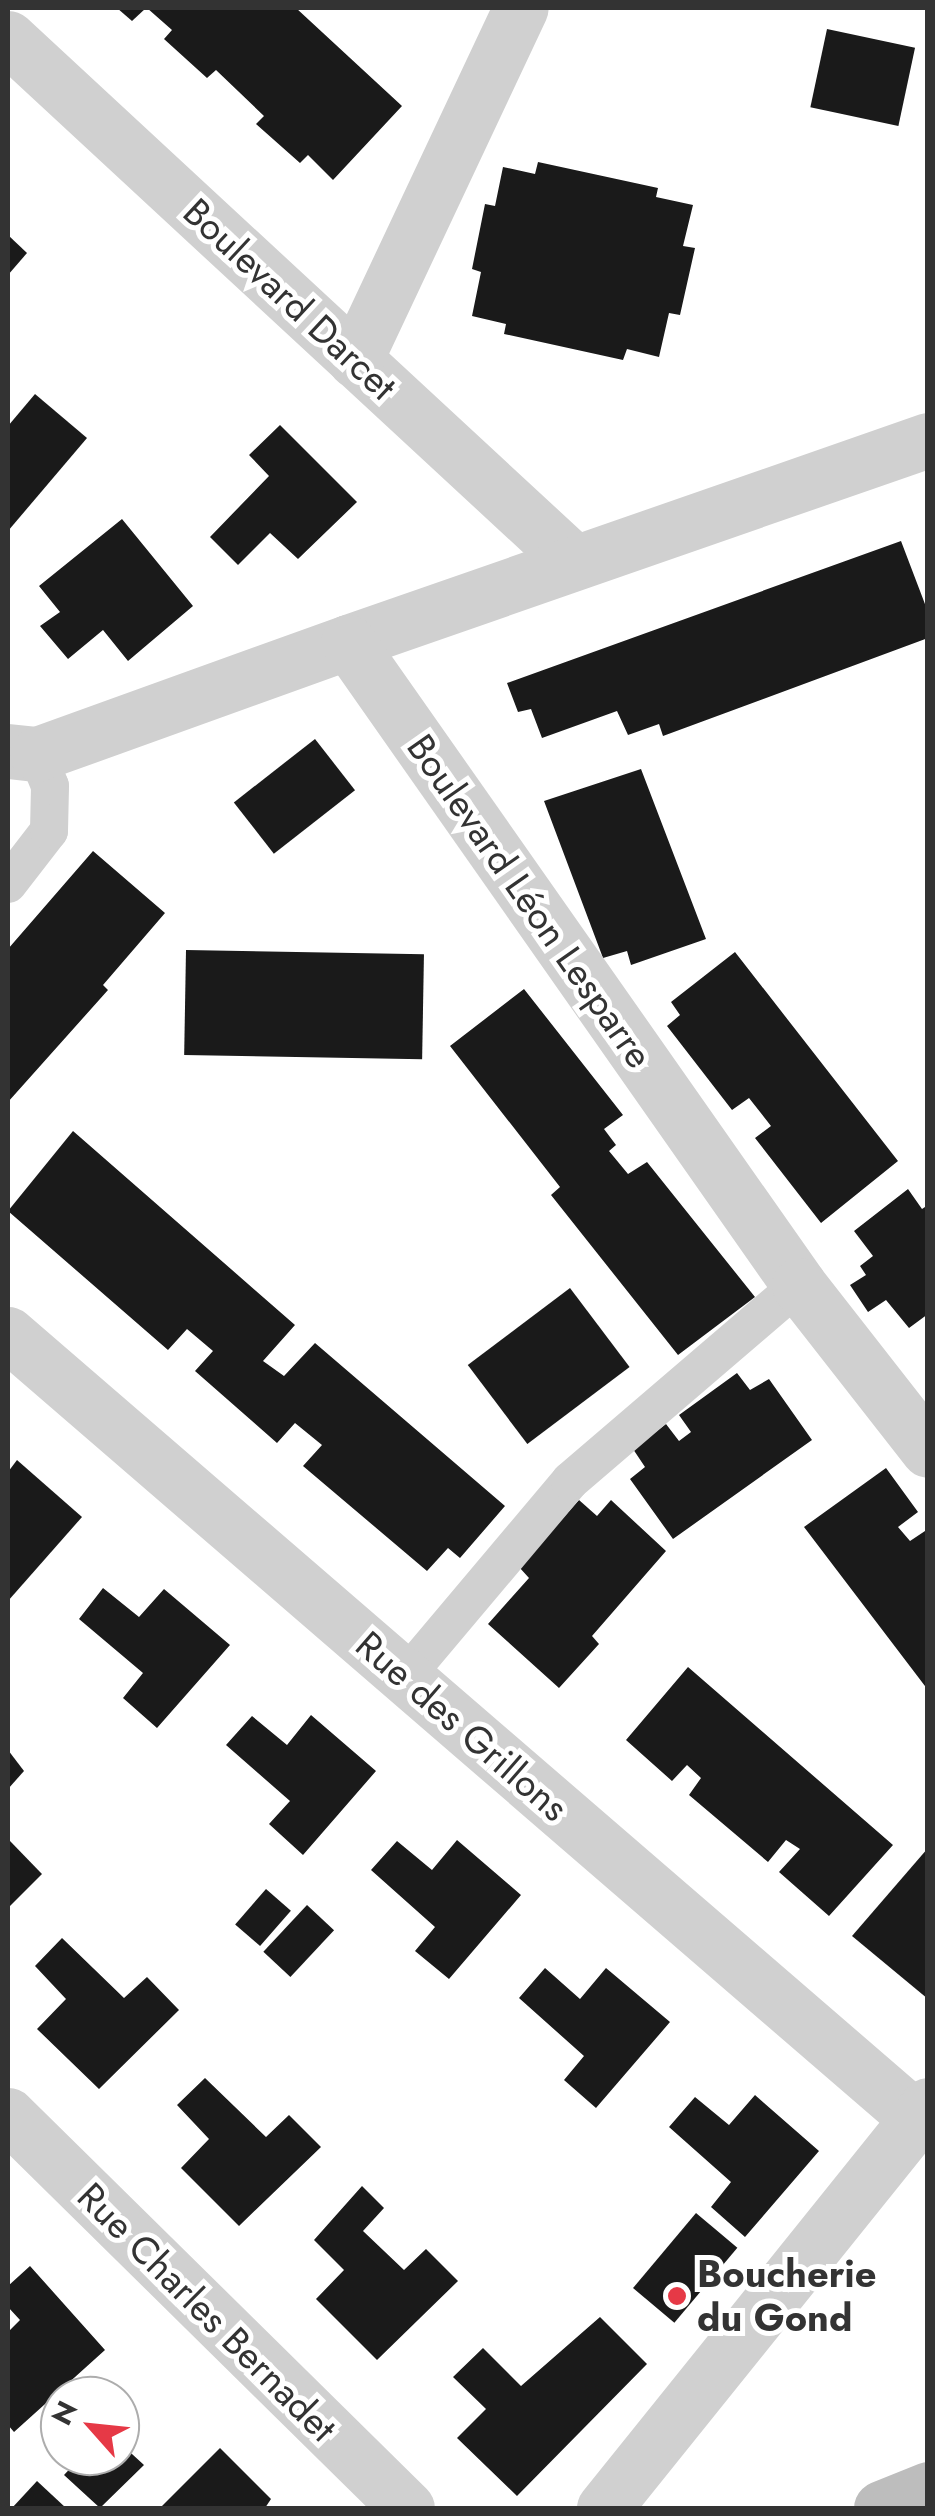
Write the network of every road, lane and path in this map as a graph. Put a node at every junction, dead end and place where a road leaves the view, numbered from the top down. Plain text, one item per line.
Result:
1 (521, 8) edge
2 (8, 38) edge
3 (355, 360) junction
4 (928, 440) edge
5 (572, 560) junction
6 (348, 642) junction
7 (22, 753) edge
8 (8, 884) edge
9 (799, 1285) junction
10 (8, 1334) edge
11 (910, 1392) edge
12 (928, 1450) edge
13 (405, 1677) junction
14 (8, 2115) edge
15 (924, 2117) edge
16 (928, 2489) edge
17 (407, 2508) edge
18 (604, 2508) edge
19 (881, 2508) edge

1 - 3 street
2 - 3 street, Boulevard Darcet
3 - 5 street, Boulevard Darcet
4 - 5 street
5 - 6 street
6 - 7 street
6 - 9 street, Boulevard Léon Lesparre
7 - 8 lane
9 - 11 street, Boulevard Léon Lesparre
9 - 13 lane
10 - 13 street, Rue des Grillons
11 - 12 street, Boulevard Léon Lesparre
13 - 15 street, Rue des Grillons
14 - 17 street, Rue Charles Bernadet
15 - 18 street
16 - 19 street

